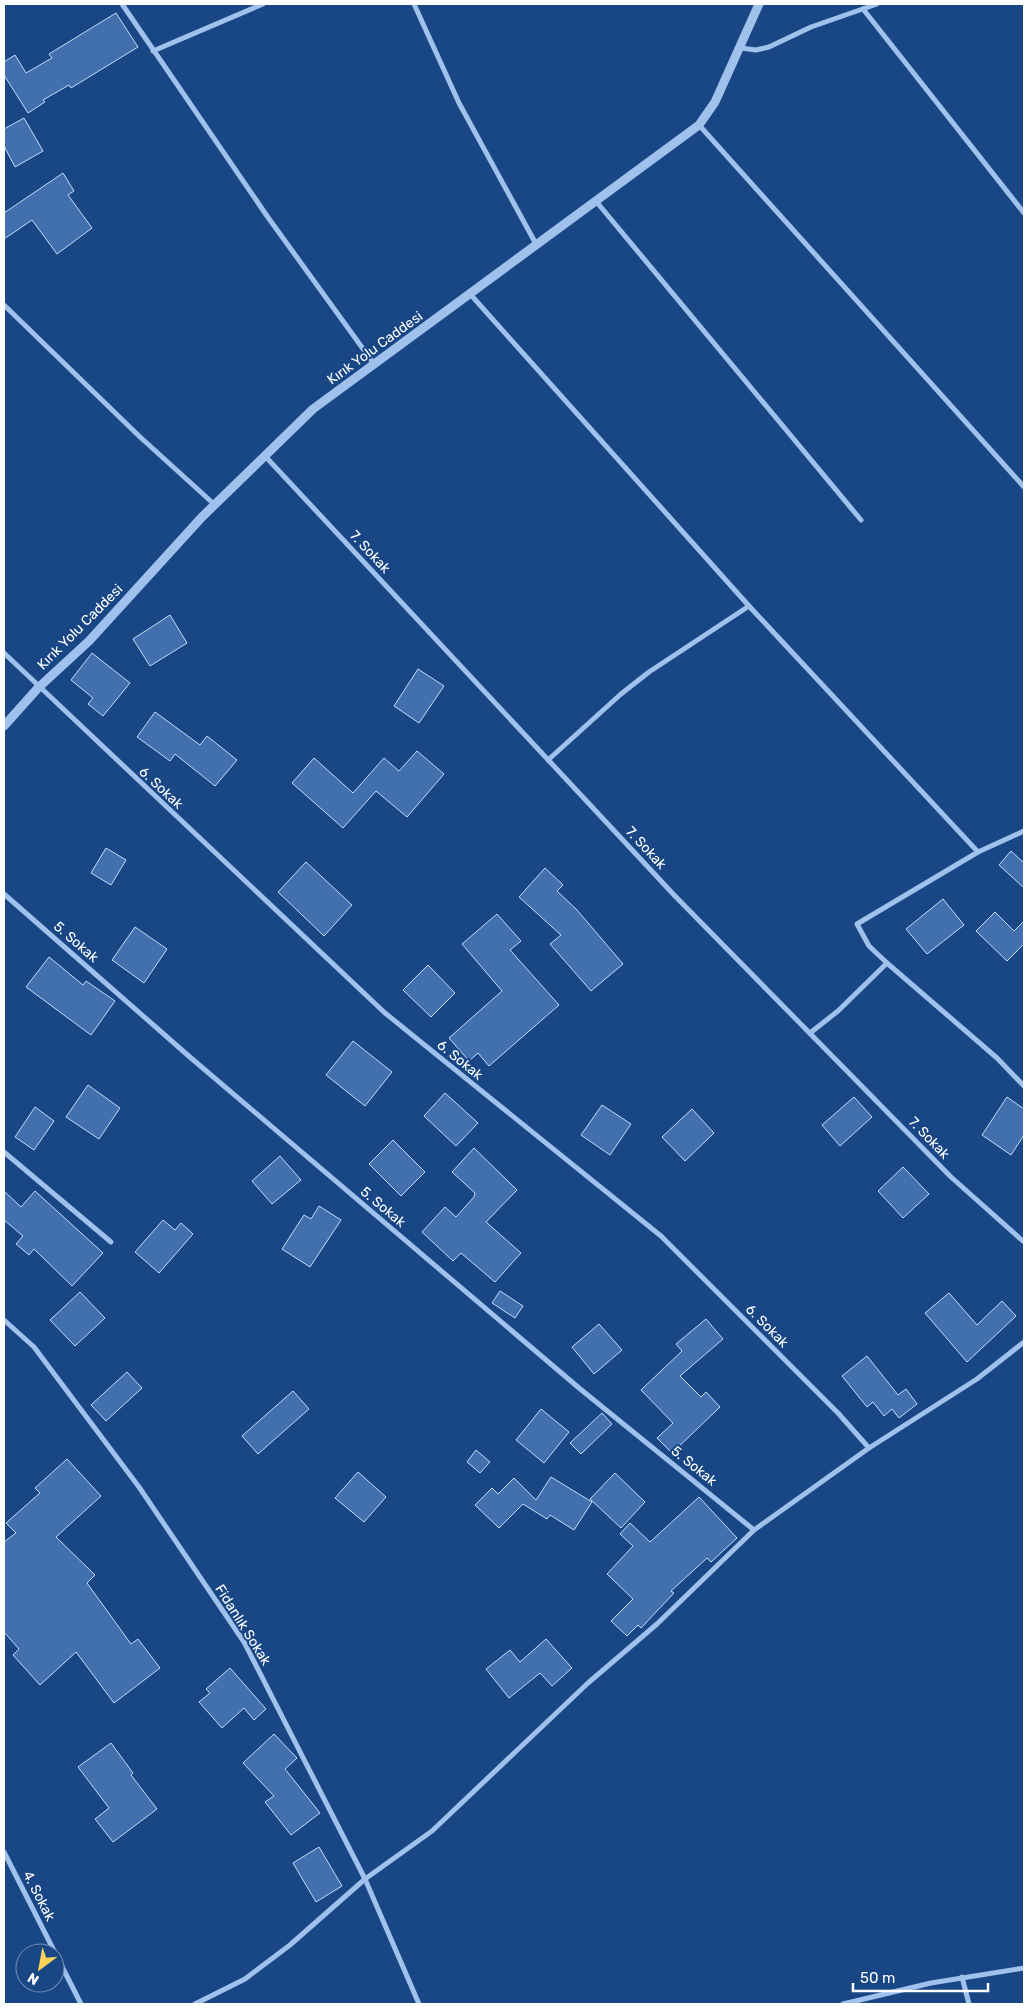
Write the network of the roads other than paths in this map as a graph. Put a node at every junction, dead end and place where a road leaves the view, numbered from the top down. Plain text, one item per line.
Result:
1 (122, 4) edge
2 (263, 4) edge
3 (414, 4) edge
4 (759, 4) edge
5 (877, 4) edge
6 (863, 9) junction
7 (741, 48) junction
8 (153, 51) junction
9 (699, 125) junction
10 (595, 200) junction
11 (1024, 213) edge
12 (536, 244) junction
13 (471, 294) junction
14 (4, 305) edge
15 (375, 365) junction
16 (265, 456) junction
17 (1024, 487) edge
18 (215, 505) junction
19 (861, 520) dead end
20 (749, 606) junction
21 (4, 653) edge
22 (38, 688) junction
23 (4, 726) edge
24 (548, 760) junction
25 (1024, 831) edge
26 (978, 852) junction
27 (4, 894) edge
28 (887, 963) junction
29 (810, 1033) junction
30 (1024, 1086) edge
31 (4, 1152) edge
32 (111, 1242) dead end
33 (1024, 1242) edge
34 (4, 1320) edge
35 (1024, 1342) edge
36 (869, 1448) junction
37 (754, 1530) junction
38 (4, 1852) edge
39 (365, 1879) junction
40 (1024, 1968) edge
41 (962, 1977) junction
42 (81, 2004) edge
43 (195, 2004) edge
44 (419, 2004) edge
45 (842, 2004) edge
46 (969, 2004) edge

1 - 8 street
2 - 8 street
3 - 12 street
4 - 7 street, Kırık Yolu Caddesi
5 - 6 street
6 - 7 street
6 - 11 street
7 - 9 street, Kırık Yolu Caddesi
8 - 15 street
9 - 10 street, Kırık Yolu Caddesi
9 - 17 street
10 - 12 street, Kırık Yolu Caddesi
10 - 19 street
12 - 13 street, Kırık Yolu Caddesi
13 - 15 street, Kırık Yolu Caddesi
13 - 20 street
14 - 18 street
15 - 16 street, Kırık Yolu Caddesi
16 - 18 street, Kırık Yolu Caddesi
16 - 24 street, 7. Sokak
18 - 22 street, Kırık Yolu Caddesi
20 - 24 street
20 - 26 street
21 - 22 street, 6. Sokak
22 - 23 street, Kırık Yolu Caddesi
22 - 36 street, 6. Sokak
24 - 29 street, 7. Sokak
25 - 26 street
26 - 28 street
27 - 37 street, 5. Sokak
28 - 29 street
28 - 30 street
29 - 33 street, 7. Sokak
31 - 32 street
34 - 39 street, Fidanlık Sokak
35 - 36 street
36 - 37 street
37 - 39 street
38 - 42 street, 4. Sokak
39 - 43 street
39 - 44 street, Fidanlık Sokak
40 - 41 street
41 - 45 street
41 - 46 street

